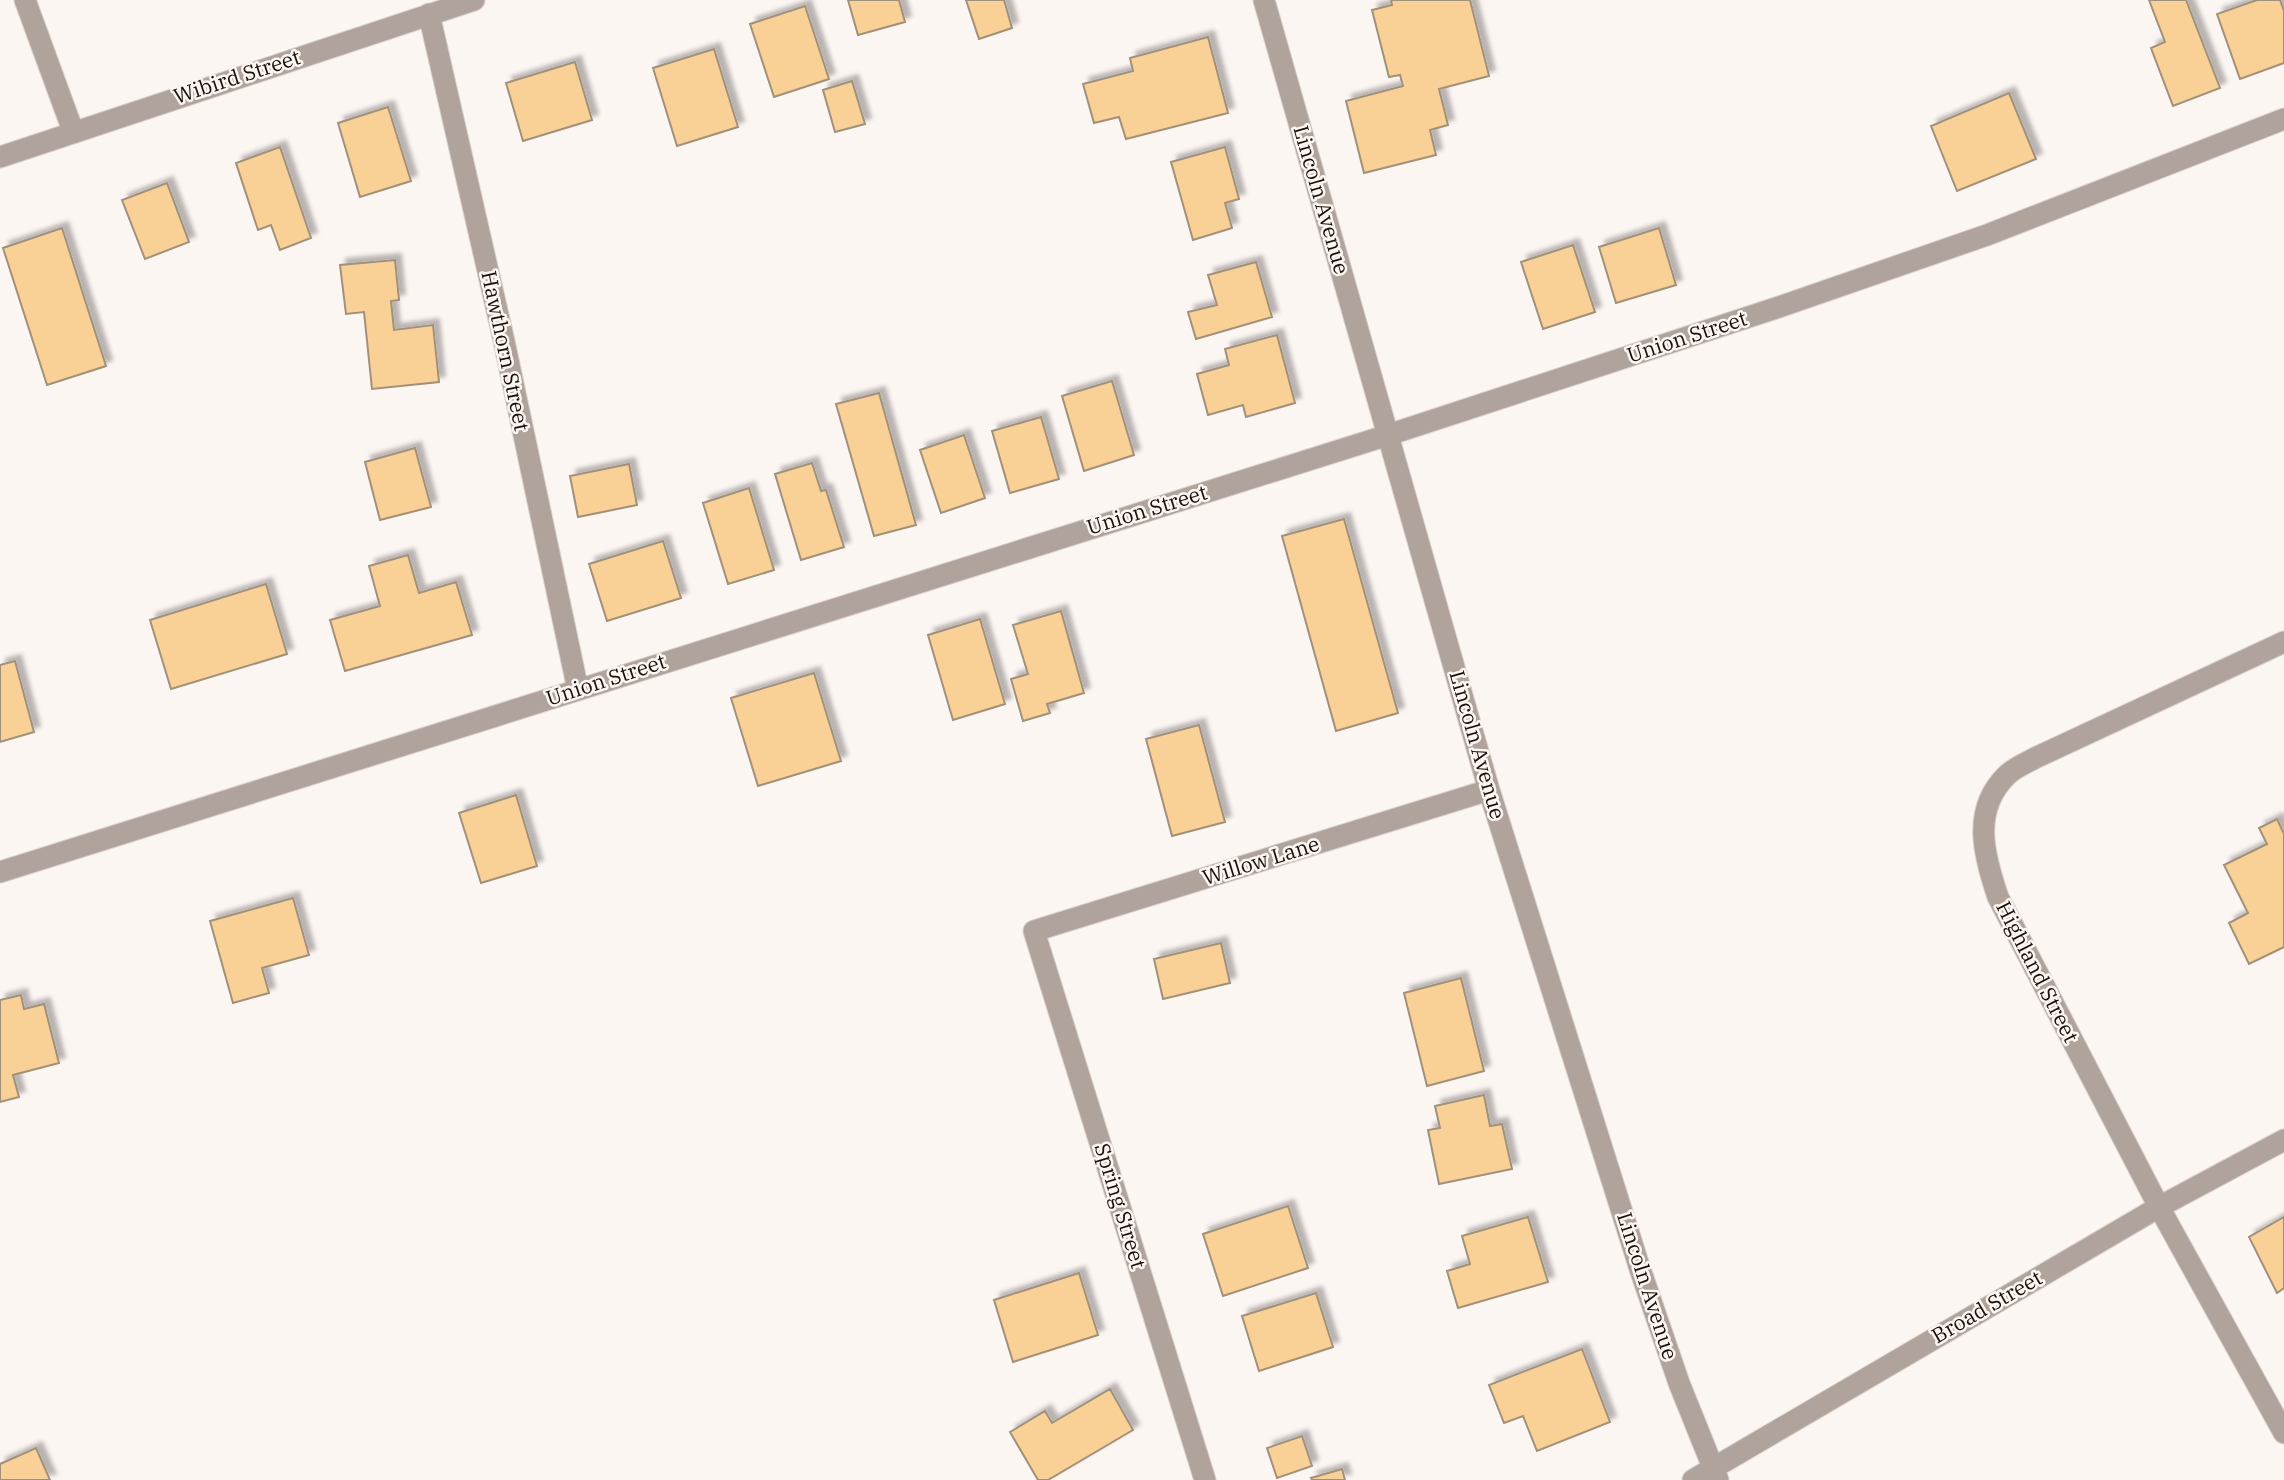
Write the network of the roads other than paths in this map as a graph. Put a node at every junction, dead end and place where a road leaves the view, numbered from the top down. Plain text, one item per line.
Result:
1 (25, 0) edge
2 (474, 0) edge
3 (1264, 0) edge
4 (429, 14) junction
5 (2284, 118) edge
6 (73, 131) junction
7 (0, 157) edge
8 (1388, 435) junction
9 (2284, 642) edge
10 (578, 690) junction
11 (1489, 790) junction
12 (0, 872) edge
13 (1034, 932) joint
14 (2284, 1140) edge
15 (2159, 1207) junction
16 (2284, 1433) edge
17 (1715, 1474) edge
18 (1205, 1480) edge
19 (1693, 1480) edge

1 - 6 street
2 - 4 street, Wibird Street
3 - 8 street, Lincoln Avenue
4 - 6 street, Wibird Street
4 - 10 street, Hawthorn Street
5 - 8 street, Union Street
6 - 7 street, Wibird Street
8 - 10 street, Union Street
8 - 11 street, Lincoln Avenue
9 - 15 street, Highland Street
10 - 12 street, Union Street
11 - 13 street, Willow Lane
11 - 17 street, Lincoln Avenue
13 - 18 street, Spring Street
14 - 15 street, Broad Street
15 - 16 street, Highland Street
15 - 17 street, Broad Street
17 - 19 street, Broad Street

